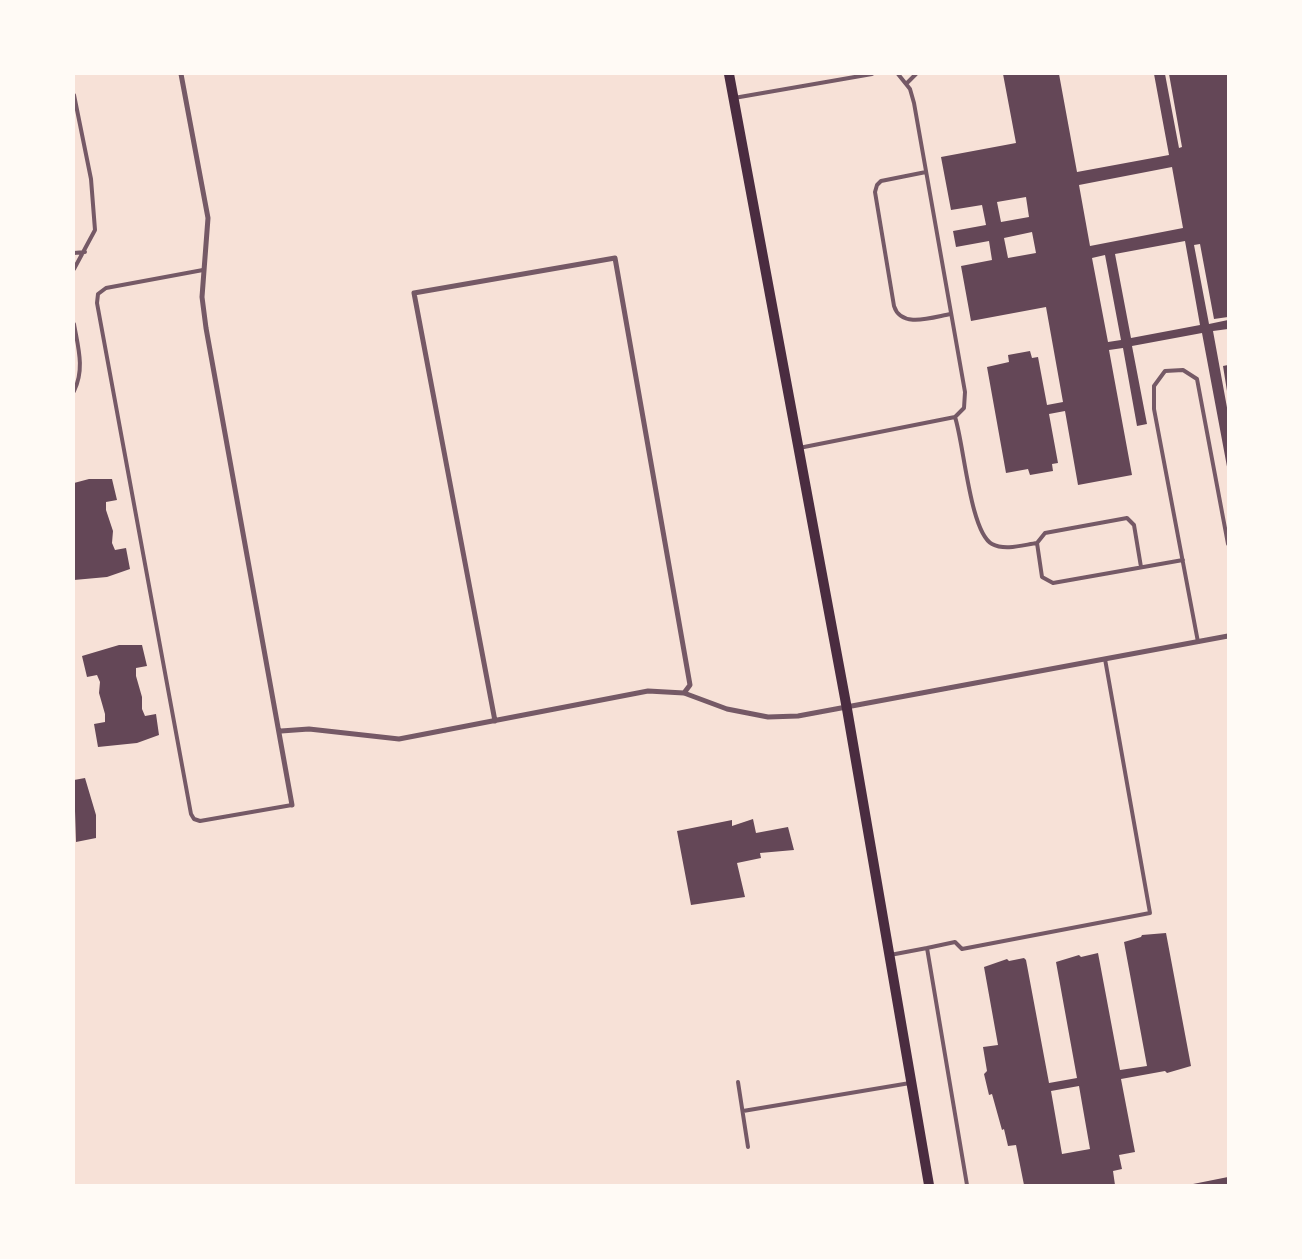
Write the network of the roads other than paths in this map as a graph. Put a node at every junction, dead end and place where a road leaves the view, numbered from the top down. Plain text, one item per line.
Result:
1 (181, 74) edge
2 (729, 74) edge
3 (872, 74) edge
4 (898, 74) edge
5 (916, 74) edge
6 (907, 83) junction
7 (74, 95) edge
8 (734, 98) junction
9 (926, 172) junction
10 (84, 252) junction
11 (74, 253) edge
12 (74, 269) edge
13 (203, 270) junction
14 (951, 314) junction
15 (74, 324) edge
16 (74, 391) edge
17 (955, 417) junction
18 (799, 448) junction
19 (1037, 543) junction
20 (1228, 544) edge
21 (1182, 560) junction
22 (1141, 567) junction
23 (1228, 636) edge
24 (1198, 642) junction
25 (1104, 659) junction
26 (684, 693) junction
27 (847, 708) junction
28 (495, 721) junction
29 (281, 731) junction
30 (292, 805) joint
31 (926, 948) junction
32 (890, 956) junction
33 (738, 1082) dead end
34 (911, 1082) junction
35 (742, 1111) junction
36 (748, 1147) dead end
37 (929, 1185) edge
38 (967, 1185) edge

1 - 13 street
2 - 8 main road
3 - 8 lane
4 - 6 lane
5 - 6 lane
6 - 9 lane
7 - 10 lane
8 - 18 main road
9 - 14 lane
9 - 14 lane
10 - 11 lane
10 - 12 lane
13 - 29 street
13 - 30 lane
14 - 17 lane
15 - 16 lane
17 - 18 lane
17 - 19 lane
18 - 27 main road
19 - 22 lane
19 - 22 lane
20 - 21 lane
21 - 22 lane
21 - 24 lane
23 - 24 street
24 - 25 street
25 - 27 street
25 - 31 lane
26 - 27 street
26 - 28 street
26 - 28 street
27 - 32 main road
28 - 29 street
29 - 30 street
31 - 32 lane
31 - 38 lane
32 - 34 main road
33 - 35 lane
34 - 35 lane
34 - 37 main road
35 - 36 lane

